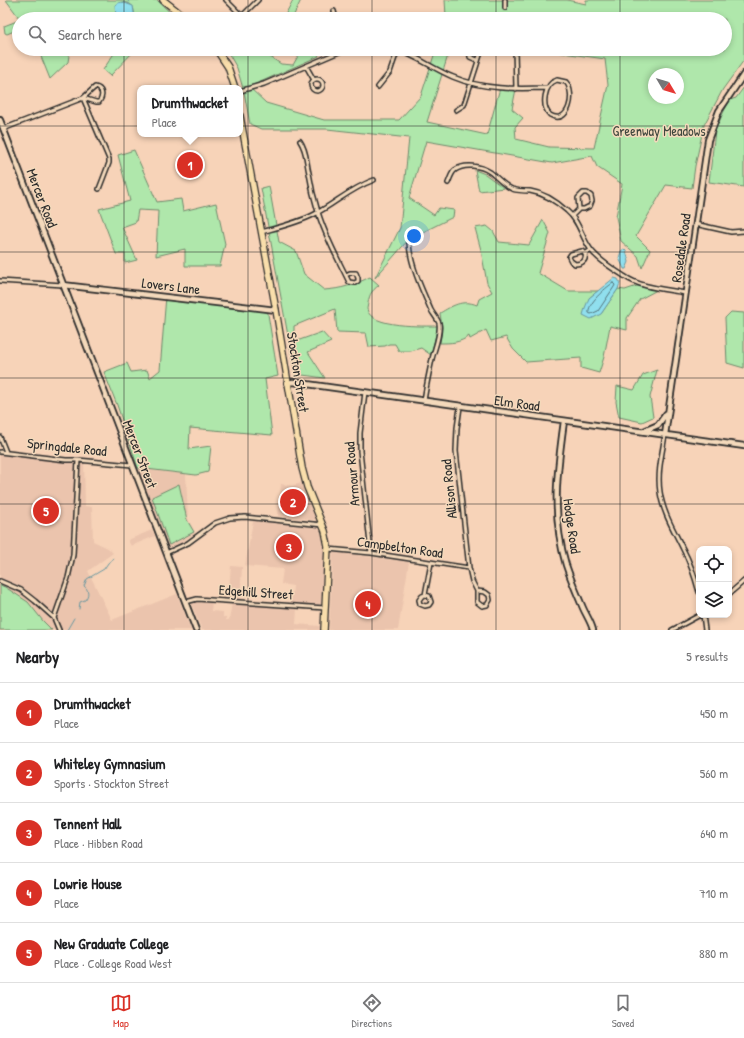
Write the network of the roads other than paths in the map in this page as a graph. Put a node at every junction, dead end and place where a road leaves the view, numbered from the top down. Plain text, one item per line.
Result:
1 (163, 0) edge
2 (226, 0) edge
3 (258, 0) edge
4 (505, 0) edge
5 (505, 8) dead end
6 (178, 12) edge
7 (236, 12) edge
8 (247, 12) edge
9 (221, 56) edge
10 (329, 56) edge
11 (395, 56) edge
12 (413, 56) edge
13 (470, 56) edge
14 (479, 56) edge
15 (515, 56) edge
16 (477, 60) junction
17 (306, 66) junction
18 (744, 74) edge
19 (314, 80) junction
20 (471, 83) junction
21 (234, 85) edge
22 (378, 87) dead end
23 (547, 88) junction
24 (516, 89) junction
25 (243, 90) edge
26 (83, 98) junction
27 (456, 110) dead end
28 (0, 120) edge
29 (3, 129) junction
30 (243, 133) edge
31 (300, 141) dead end
32 (374, 180) dead end
33 (448, 183) dead end
34 (99, 189) dead end
35 (579, 209) junction
36 (318, 212) junction
37 (572, 216) junction
38 (695, 224) junction
39 (744, 231) edge
40 (261, 232) junction
41 (409, 243) dead end
42 (590, 250) junction
43 (585, 254) junction
44 (346, 275) dead end
45 (0, 281) edge
46 (63, 285) junction
47 (685, 293) junction
48 (276, 310) junction
49 (287, 383) junction
50 (365, 392) junction
51 (424, 401) junction
52 (460, 406) junction
53 (668, 409) junction
54 (564, 421) junction
55 (641, 431) junction
56 (665, 435) junction
57 (0, 437) edge
58 (744, 446) edge
59 (0, 452) edge
60 (6, 452) junction
61 (78, 460) junction
62 (132, 465) junction
63 (322, 525) junction
64 (328, 549) junction
65 (166, 552) junction
66 (371, 553) junction
67 (431, 563) junction
68 (469, 568) junction
69 (0, 581) edge
70 (744, 581) edge
71 (696, 583) edge
72 (477, 591) junction
73 (732, 591) edge
74 (425, 595) dead end
75 (186, 602) junction
76 (326, 608) junction
77 (696, 617) edge
78 (54, 618) junction
79 (703, 618) edge
80 (593, 629) edge
81 (59, 630) edge
82 (196, 630) edge
83 (324, 630) edge
84 (672, 630) edge
85 (705, 630) edge

1 - 6 highway
2 - 7 street
3 - 8 street
4 - 5 street
9 - 21 highway
10 - 17 street
11 - 22 street
12 - 20 street
13 - 16 street
14 - 16 street
15 - 24 street
16 - 20 street
17 - 19 street
17 - 25 street
18 - 38 street, Rosedale Road
19 - 19 street
20 - 24 street
20 - 27 street
23 - 23 street
23 - 24 street
26 - 26 street
26 - 29 street
26 - 34 street
28 - 29 street, Mercer Road
29 - 46 street, Mercer Road
30 - 40 highway, Stockton Street
31 - 36 street
32 - 36 street
33 - 37 street
35 - 35 street
35 - 37 street
36 - 40 street
36 - 44 street
37 - 42 street
38 - 39 street
38 - 47 street, Rosedale Road
40 - 48 highway, Stockton Street
41 - 51 street
42 - 43 street
42 - 47 street
43 - 43 street
45 - 46 street
46 - 48 street, Lovers Lane
46 - 62 street, Mercer Street
47 - 53 street, Rosedale Road
48 - 49 highway, Stockton Street
49 - 50 street, Elm Road
49 - 63 highway, Stockton Street
50 - 51 street, Elm Road
50 - 66 street, Armour Road
51 - 52 street, Elm Road
52 - 54 street, Elm Road
52 - 68 street, Allison Road
53 - 55 street
53 - 56 street, Rosedale Road
54 - 55 street, Elm Road
54 - 80 street, Hodge Road
55 - 56 street, Elm Road
56 - 58 street, Elm Road
56 - 71 street
57 - 60 street
59 - 60 street, Springdale Road
60 - 61 street, Springdale Road
61 - 62 street, Springdale Road
61 - 78 street
62 - 65 street, Mercer Street
63 - 64 highway, Stockton Street
63 - 65 street
64 - 66 street, Campbelton Road
64 - 76 highway, Stockton Street
65 - 75 street, Mercer Street
66 - 67 street, Campbelton Road
67 - 68 street, Campbelton Road
67 - 74 street
68 - 72 street, Allison Road
69 - 78 street
70 - 73 street
72 - 72 street
75 - 76 street, Edgehill Street
75 - 82 street, Mercer Street
76 - 83 highway, Stockton Street
77 - 84 street
78 - 81 street
79 - 85 street

